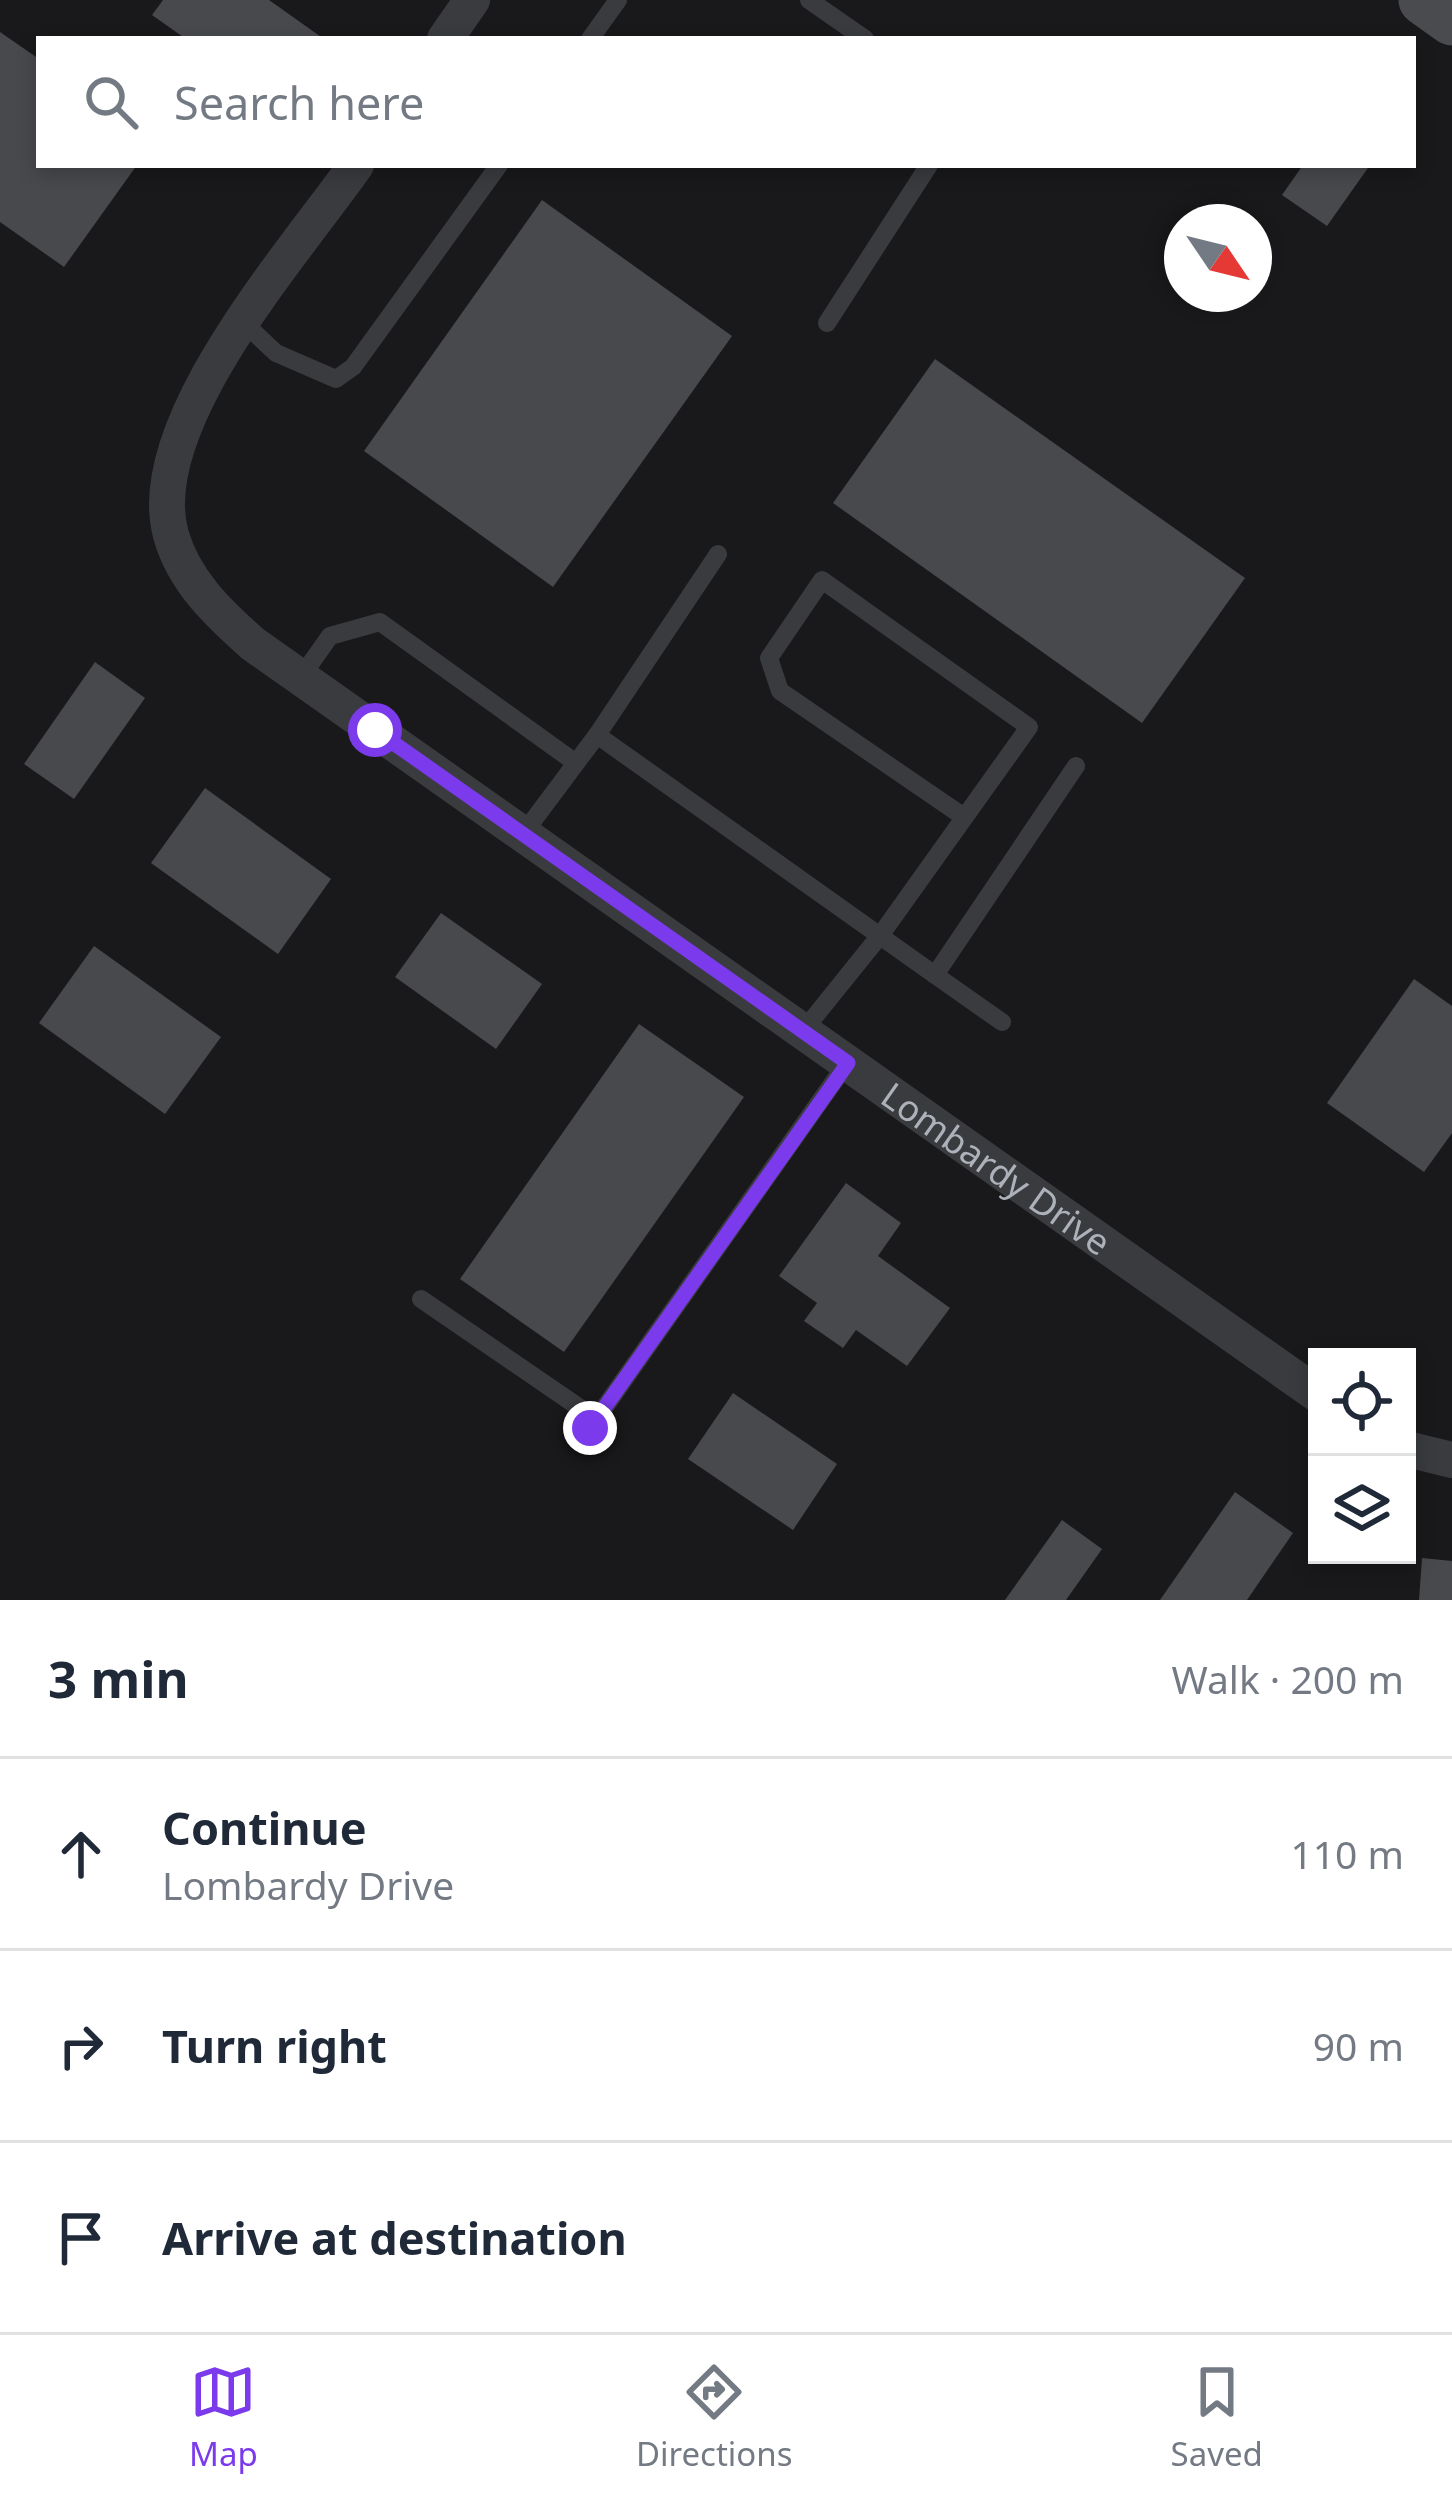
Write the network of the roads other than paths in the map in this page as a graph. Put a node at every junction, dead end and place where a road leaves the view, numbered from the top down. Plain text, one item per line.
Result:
1 (472, 0) edge
2 (618, 0) edge
3 (808, 0) edge
4 (1424, 0) edge
5 (1452, 20) edge
6 (447, 36) edge
7 (592, 36) edge
8 (861, 36) edge
9 (354, 168) edge
10 (497, 168) edge
11 (927, 168) edge
12 (244, 323) junction
13 (827, 323) dead end
14 (718, 554) dead end
15 (301, 677) junction
16 (597, 735) junction
17 (576, 764) junction
18 (1076, 766) dead end
19 (964, 817) junction
20 (523, 834) junction
21 (882, 933) junction
22 (935, 975) junction
23 (1002, 1022) dead end
24 (802, 1031) junction
25 (848, 1063) junction
26 (421, 1299) dead end
27 (1308, 1388) edge
28 (1416, 1451) edge
29 (1452, 1460) edge

1 - 6 street
2 - 7 lane
3 - 8 lane
4 - 5 street
9 - 12 street, Lombardy Drive
10 - 12 lane
11 - 13 lane
12 - 15 street, Lombardy Drive
14 - 16 lane
15 - 17 lane
15 - 20 street, Lombardy Drive
16 - 17 lane
16 - 21 lane
17 - 20 lane
18 - 22 lane
19 - 19 lane
19 - 21 lane
20 - 24 street, Lombardy Drive
21 - 22 lane
21 - 24 lane
22 - 23 lane
24 - 25 street, Lombardy Drive
25 - 26 lane
25 - 27 street, Lombardy Drive
28 - 29 street

